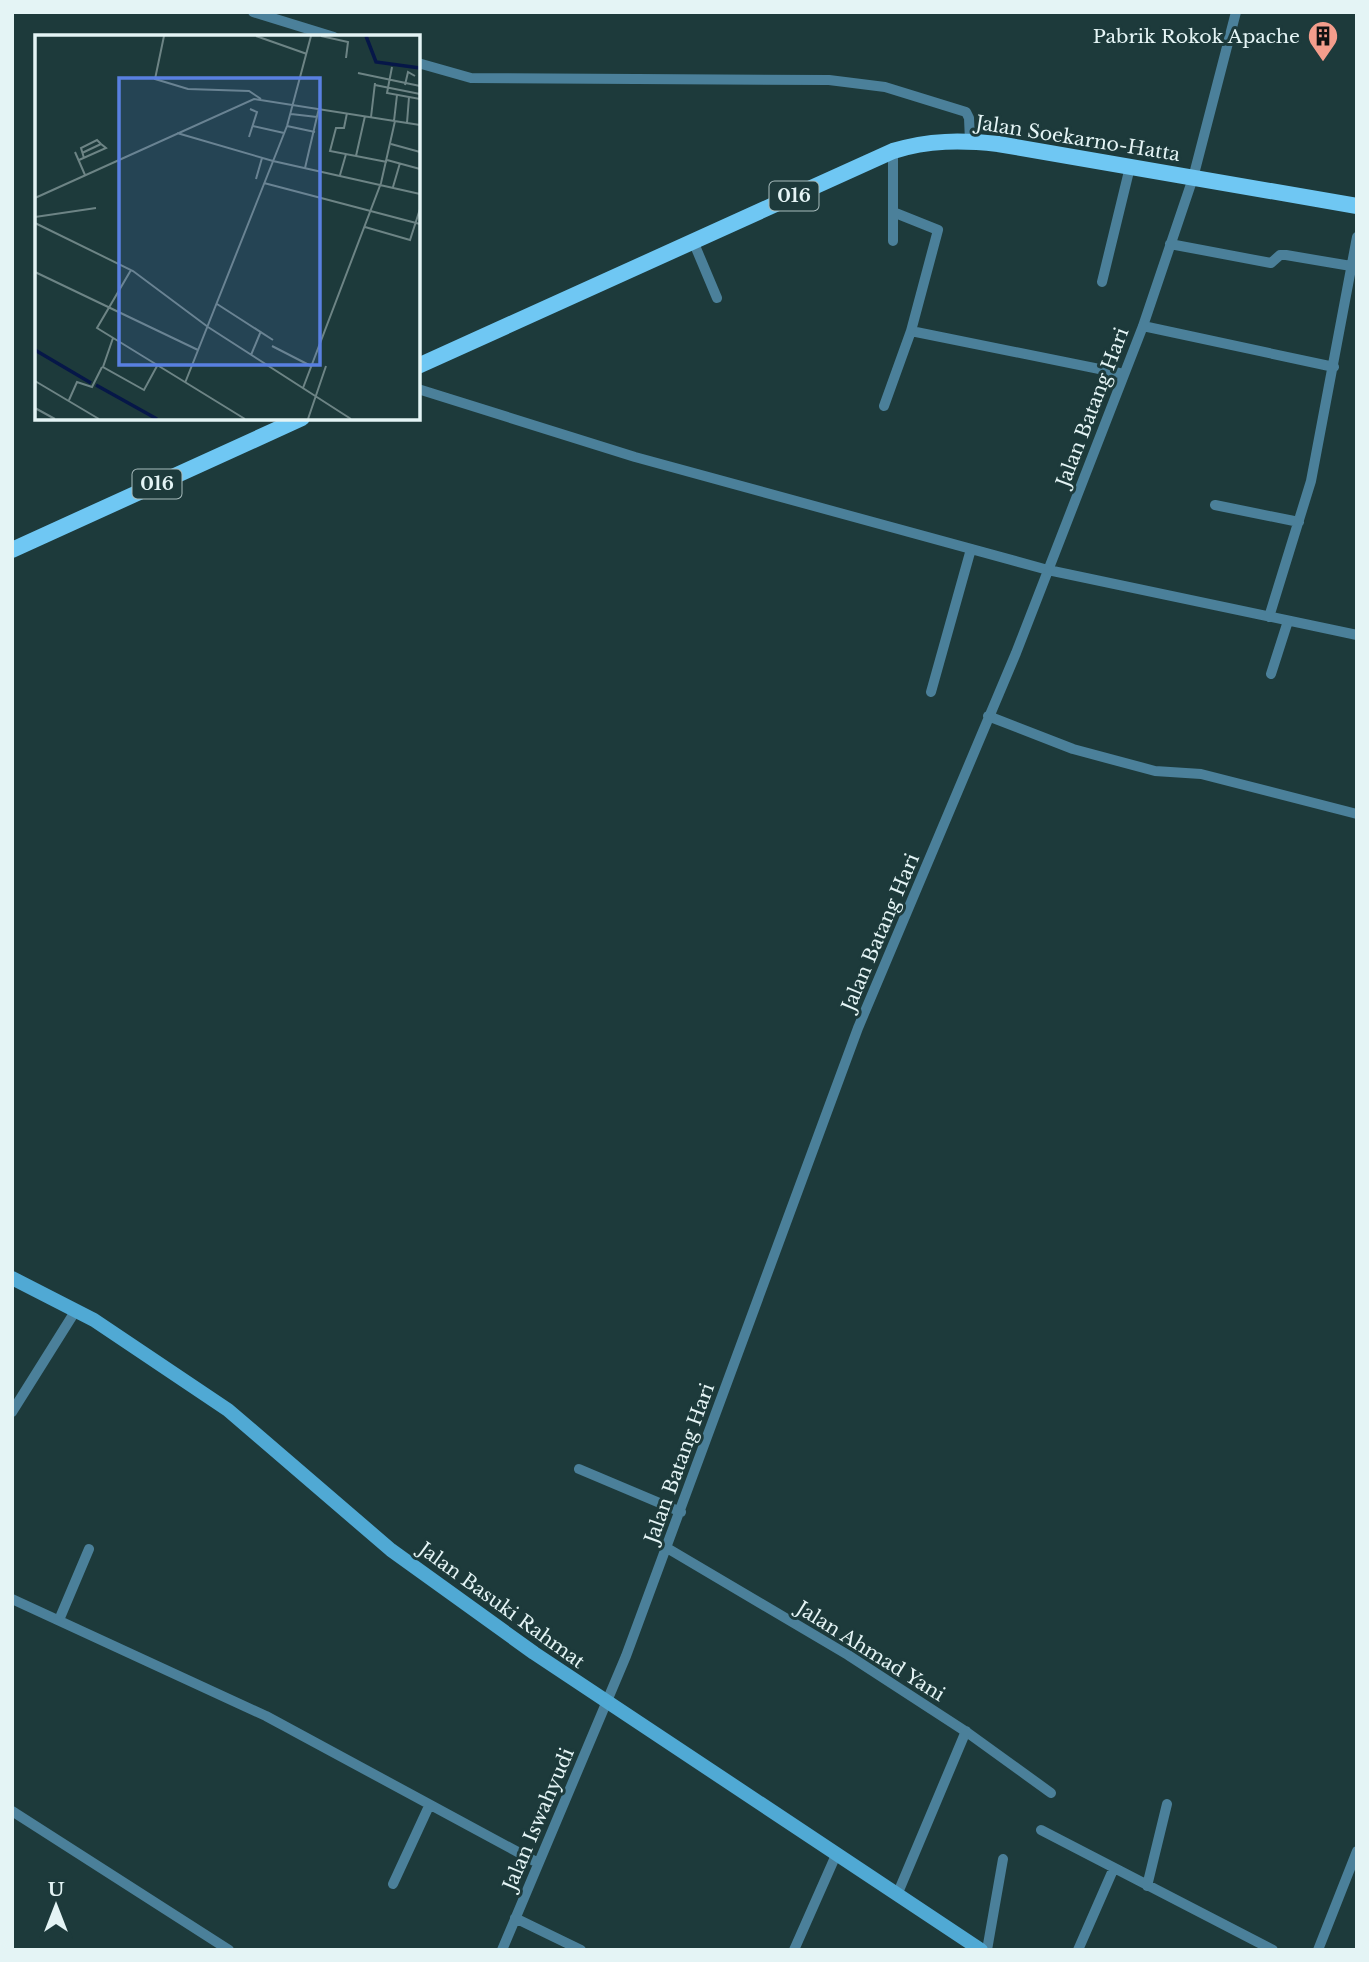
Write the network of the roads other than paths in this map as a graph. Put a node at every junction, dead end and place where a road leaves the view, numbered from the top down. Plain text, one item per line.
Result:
1 (253, 12) edge
2 (1236, 12) edge
3 (328, 35) edge
4 (420, 64) edge
5 (971, 141) junction
6 (893, 151) junction
7 (1130, 167) junction
8 (1193, 178) junction
9 (1357, 206) edge
10 (893, 212) junction
11 (1357, 237) edge
12 (693, 241) junction
13 (893, 241) dead end
14 (1170, 244) junction
15 (1351, 266) junction
16 (1102, 282) dead end
17 (717, 298) dead end
18 (1143, 326) junction
19 (911, 331) junction
20 (420, 365) edge
21 (1334, 367) junction
22 (1124, 374) junction
23 (420, 390) edge
24 (884, 406) dead end
25 (298, 420) edge
26 (1215, 505) dead end
27 (1298, 522) junction
28 (971, 549) junction
29 (12, 550) edge
30 (1048, 570) junction
31 (1269, 617) junction
32 (1288, 621) junction
33 (1357, 635) edge
34 (1271, 674) dead end
35 (931, 692) dead end
36 (988, 716) junction
37 (1357, 814) edge
38 (12, 1278) edge
39 (76, 1310) junction
40 (12, 1412) edge
41 (579, 1469) dead end
42 (681, 1512) junction
43 (667, 1548) junction
44 (89, 1549) dead end
45 (12, 1599) edge
46 (59, 1620) junction
47 (606, 1703) junction
48 (966, 1731) junction
49 (1051, 1793) dead end
50 (1167, 1804) dead end
51 (429, 1806) junction
52 (12, 1811) edge
53 (1041, 1830) dead end
54 (1357, 1851) edge
55 (835, 1855) junction
56 (1003, 1859) dead end
57 (538, 1863) junction
58 (1113, 1870) junction
59 (393, 1884) dead end
60 (1147, 1886) junction
61 (898, 1895) junction
62 (515, 1918) junction
63 (229, 1950) edge
64 (502, 1950) edge
65 (581, 1950) edge
66 (794, 1950) edge
67 (981, 1950) edge
68 (987, 1950) edge
69 (1078, 1950) edge
70 (1273, 1950) edge
71 (1318, 1950) edge

1 - 3 street
2 - 8 street, Jalan Batang Hari
4 - 5 street
5 - 6 main road, Jalan Soekarno-Hatta / 016
5 - 7 main road, Jalan Soekarno-Hatta / 016
6 - 10 street
6 - 12 main road, Jalan Soekarno-Hatta / 016
7 - 8 main road, Jalan Soekarno-Hatta / 016
7 - 16 street
8 - 9 main road, Jalan Soekarno-Hatta / 016
8 - 14 street, Jalan Batang Hari
10 - 13 street
10 - 19 street
11 - 15 street
12 - 17 street
12 - 20 main road, Jalan Soekarno-Hatta / 016
14 - 15 street
14 - 18 street, Jalan Batang Hari
15 - 21 street
18 - 21 street
18 - 22 street, Jalan Batang Hari
19 - 22 street
19 - 24 street
21 - 27 street
22 - 30 street, Jalan Batang Hari
23 - 28 street
25 - 29 main road, 016
26 - 27 street
27 - 31 street
28 - 30 street
28 - 35 street
30 - 31 street
30 - 36 street, Jalan Batang Hari
31 - 32 street
32 - 33 street
32 - 34 street
36 - 37 street
36 - 42 street, Jalan Batang Hari
38 - 39 main road, Jalan Basuki Rahmat
39 - 40 street
39 - 47 main road, Jalan Basuki Rahmat
41 - 42 street
42 - 43 street, Jalan Batang Hari
43 - 47 street, Jalan Batang Hari
43 - 48 street, Jalan Ahmad Yani
44 - 46 street
45 - 46 street
46 - 51 street
47 - 55 main road, Jalan Basuki Rahmat
47 - 57 street, Jalan Iswahyudi
48 - 49 street, Jalan Ahmad Yani
48 - 61 street
50 - 60 street
51 - 57 street
51 - 59 street
52 - 63 street
53 - 58 street
54 - 71 street
55 - 61 main road, Jalan Basuki Rahmat
55 - 66 street
56 - 68 street
57 - 62 street, Jalan Iswahyudi
58 - 60 street
58 - 69 street
60 - 70 street
61 - 67 main road, Jalan Basuki Rahmat
62 - 64 street, Jalan Iswahyudi
62 - 65 street

